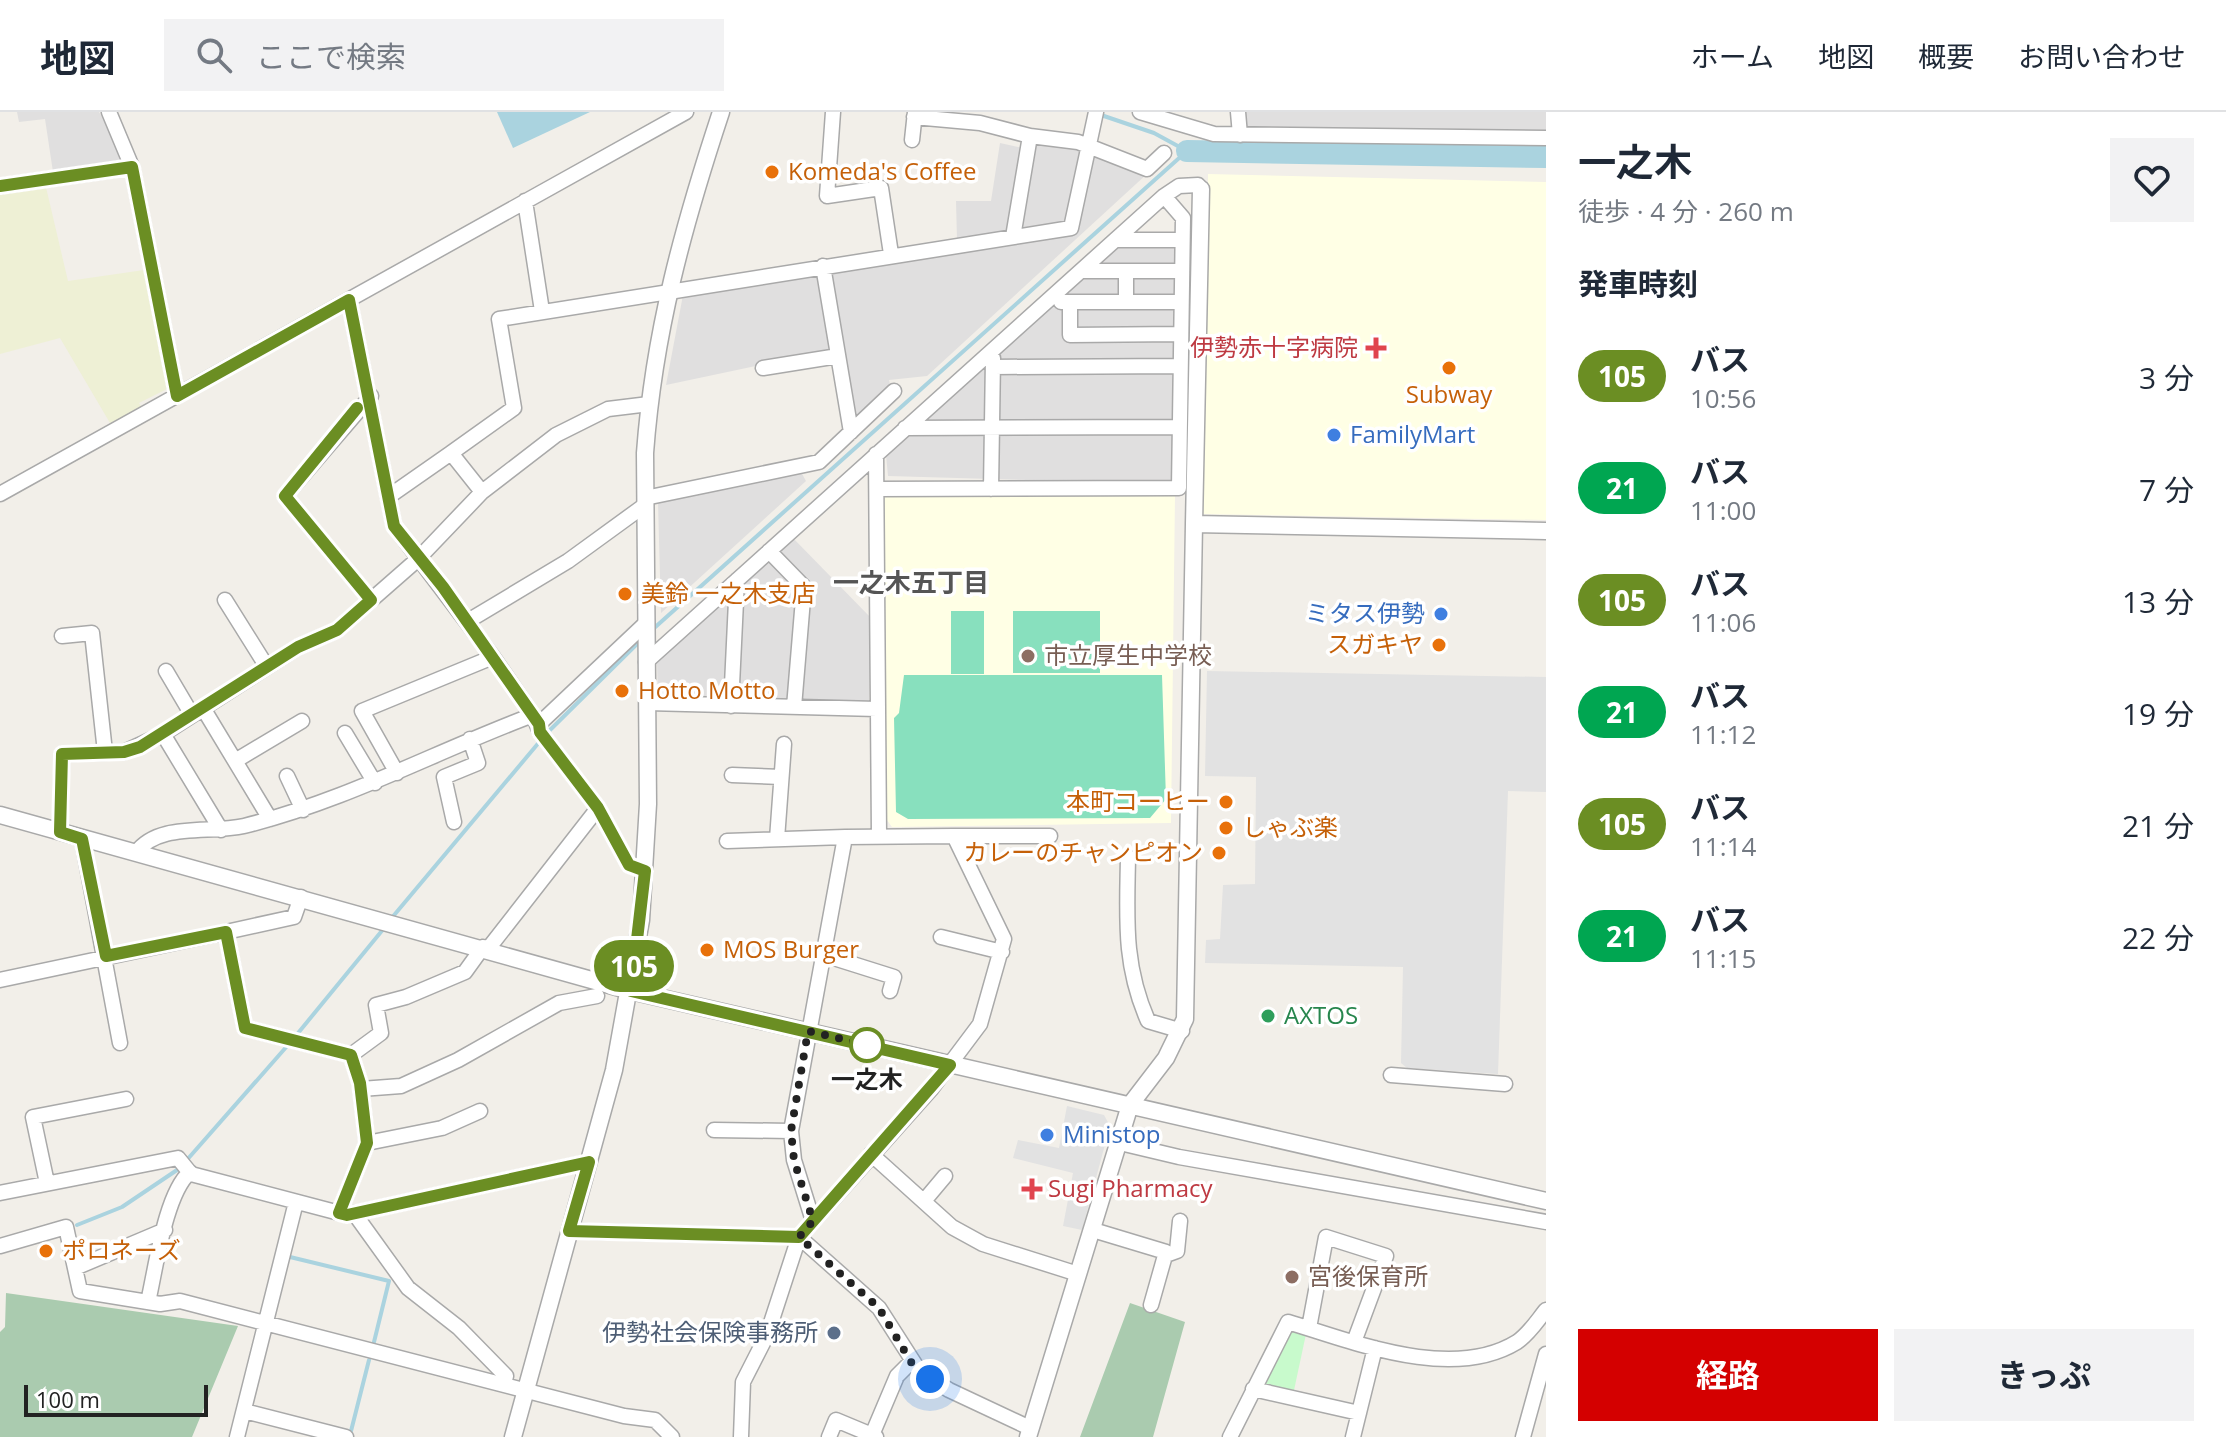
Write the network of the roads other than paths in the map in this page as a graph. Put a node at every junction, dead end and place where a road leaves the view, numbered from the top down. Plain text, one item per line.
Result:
1 (109, 112) edge
2 (686, 112) edge
3 (721, 112) edge
4 (833, 112) edge
5 (1140, 112) edge
6 (1238, 112) edge
7 (914, 115) edge
8 (1093, 118) edge
9 (1240, 135) junction
10 (1030, 136) junction
11 (1546, 138) edge
12 (912, 140) dead end
13 (1089, 146) junction
14 (1164, 153) dead end
15 (132, 167) junction
16 (0, 186) edge
17 (1201, 189) joint
18 (1164, 196) junction
19 (525, 201) junction
20 (1013, 237) junction
21 (1116, 240) junction
22 (1182, 240) junction
23 (891, 254) junction
24 (823, 266) junction
25 (1081, 271) junction
26 (1126, 271) junction
27 (1182, 271) junction
28 (667, 291) junction
29 (349, 300) junction
30 (1046, 302) junction
31 (1070, 302) junction
32 (1126, 302) junction
33 (1181, 302) junction
34 (542, 311) junction
35 (1180, 334) junction
36 (993, 349) junction
37 (838, 356) junction
38 (1180, 366) junction
39 (993, 367) junction
40 (763, 368) dead end
41 (894, 391) dead end
42 (177, 396) junction
43 (371, 396) junction
44 (649, 404) junction
45 (992, 427) junction
46 (1179, 427) junction
47 (905, 428) junction
48 (851, 432) junction
49 (451, 453) junction
50 (876, 454) junction
51 (877, 489) junction
52 (991, 489) junction
53 (482, 492) junction
54 (0, 494) edge
55 (388, 497) junction
56 (645, 502) junction
57 (1194, 524) junction
58 (1546, 531) edge
59 (769, 551) junction
60 (418, 559) junction
61 (737, 580) junction
62 (225, 600) dead end
63 (371, 600) junction
64 (468, 621) junction
65 (646, 624) junction
66 (62, 636) dead end
67 (646, 655) junction
68 (493, 657) junction
69 (267, 667) junction
70 (166, 671) dead end
71 (647, 703) junction
72 (731, 706) junction
73 (794, 707) junction
74 (877, 709) junction
75 (198, 712) junction
76 (302, 721) dead end
77 (541, 728) junction
78 (345, 733) dead end
79 (163, 734) junction
80 (470, 739) junction
81 (784, 744) dead end
82 (105, 752) junction
83 (235, 761) junction
84 (397, 773) junction
85 (732, 775) dead end
86 (287, 776) dead end
87 (781, 777) junction
88 (375, 783) junction
89 (598, 808) junction
90 (303, 810) junction
91 (0, 815) edge
92 (270, 819) junction
93 (454, 822) dead end
94 (221, 830) junction
95 (60, 832) junction
96 (879, 836) junction
97 (954, 836) junction
98 (1050, 836) dead end
99 (845, 837) junction
100 (82, 839) junction
101 (777, 839) junction
102 (727, 841) dead end
103 (136, 853) junction
104 (1128, 857) dead end
105 (645, 871) junction
106 (301, 897) junction
107 (226, 932) junction
108 (941, 937) dead end
109 (486, 948) junction
110 (1002, 952) junction
111 (821, 954) junction
112 (106, 956) junction
113 (904, 964) dead end
114 (0, 980) edge
115 (631, 991) junction
116 (597, 996) dead end
117 (808, 1031) junction
118 (1182, 1031) junction
119 (120, 1043) dead end
120 (351, 1055) junction
121 (950, 1065) junction
122 (1391, 1075) dead end
123 (1505, 1084) dead end
124 (361, 1089) junction
125 (126, 1099) dead end
126 (1130, 1105) junction
127 (480, 1111) dead end
128 (714, 1130) dead end
129 (791, 1131) junction
130 (367, 1143) junction
131 (1120, 1143) junction
132 (871, 1154) junction
133 (589, 1162) junction
134 (189, 1172) junction
135 (945, 1176) dead end
136 (47, 1183) junction
137 (1, 1189) edge
138 (924, 1201) junction
139 (1546, 1201) edge
140 (296, 1202) junction
141 (347, 1213) junction
142 (813, 1221) junction
143 (1180, 1221) dead end
144 (1546, 1222) edge
145 (165, 1230) junction
146 (1093, 1230) junction
147 (569, 1231) junction
148 (799, 1237) junction
149 (0, 1245) edge
150 (1166, 1255) junction
151 (75, 1268) junction
152 (1078, 1274) junction
153 (148, 1302) junction
154 (1151, 1305) dead end
155 (1546, 1310) edge
156 (266, 1322) junction
157 (1309, 1328) junction
158 (1354, 1342) junction
159 (1375, 1348) junction
160 (1546, 1354) edge
161 (911, 1362) junction
162 (504, 1384) junction
163 (525, 1389) junction
164 (1253, 1389) junction
165 (244, 1411) junction
166 (1359, 1413) junction
167 (1029, 1432) edge
168 (874, 1436) edge
169 (237, 1437) edge
170 (345, 1437) edge
171 (513, 1437) edge
172 (672, 1437) edge
173 (741, 1437) edge
174 (829, 1437) edge
175 (1230, 1437) edge
176 (1353, 1437) edge
177 (1523, 1437) edge

1 - 15 street
2 - 19 street
3 - 28 street
4 - 23 street
5 - 9 street
6 - 9 street
7 - 10 street
7 - 12 street
8 - 13 street
9 - 11 street
10 - 13 street
10 - 20 street
13 - 14 street
13 - 20 street
15 - 16 street
15 - 42 street
17 - 18 street
17 - 57 street
18 - 21 street
18 - 22 street
19 - 29 street
19 - 34 street
20 - 23 street
21 - 22 street
21 - 25 street
22 - 27 street
23 - 24 street
24 - 28 street
24 - 37 street
25 - 26 street
25 - 30 street
26 - 27 street
26 - 32 street
27 - 33 street
28 - 34 street
28 - 44 street
29 - 42 street
29 - 43 street
30 - 31 street
30 - 36 street
31 - 32 street
31 - 35 street
32 - 33 street
33 - 35 street
34 - 49 street
35 - 38 street
36 - 39 street
36 - 47 street
37 - 40 street
37 - 48 street
38 - 39 street
38 - 46 street
39 - 45 street
41 - 48 street
42 - 54 street
43 - 55 street
43 - 63 street
44 - 53 street
44 - 56 street
45 - 46 street
45 - 47 street
45 - 52 street
46 - 52 street
47 - 50 street
48 - 56 street
49 - 53 street
49 - 55 street
50 - 51 street
50 - 59 street
51 - 52 street
51 - 74 street
53 - 60 street
55 - 60 street
56 - 64 street
56 - 65 street
57 - 58 street
57 - 118 street
59 - 61 street
59 - 73 street
60 - 63 street
60 - 64 street
61 - 67 street
61 - 72 street
62 - 69 street
63 - 69 street
64 - 68 street
65 - 67 street
65 - 77 street
66 - 82 street
67 - 71 street
68 - 77 street
68 - 84 street
69 - 75 street
70 - 75 street
71 - 72 street
71 - 105 street
72 - 73 street
73 - 74 street
74 - 96 street
75 - 79 street
75 - 83 street
76 - 83 street
77 - 80 street
77 - 89 street
78 - 88 street
79 - 82 street
79 - 94 street
80 - 84 street
80 - 93 street
81 - 87 street
82 - 95 street
83 - 92 street
84 - 88 street
85 - 87 street
86 - 90 street
87 - 101 street
88 - 90 street
89 - 105 street
89 - 109 street
90 - 92 street
91 - 95 street
92 - 94 street
94 - 103 street
95 - 100 street
96 - 97 street
96 - 99 street
97 - 98 street
97 - 110 street
99 - 101 street
99 - 111 street
100 - 103 street
100 - 112 street
101 - 102 street
103 - 106 street
104 - 118 street
105 - 115 street
106 - 107 street
106 - 109 street
107 - 112 street
107 - 120 street
108 - 110 street
109 - 115 street
109 - 120 street
110 - 121 street
111 - 113 street
111 - 117 street
112 - 114 street
112 - 119 street
115 - 117 street
115 - 133 street
116 - 124 street
117 - 121 street
117 - 129 street
118 - 126 street
120 - 124 street
121 - 126 street
121 - 132 street
122 - 123 street
124 - 130 street
125 - 136 street
126 - 131 street
126 - 139 street
127 - 130 street
128 - 129 street
129 - 142 street
130 - 141 street
131 - 144 street
131 - 146 street
132 - 138 street
132 - 142 street
133 - 141 street
133 - 147 street
134 - 136 street
134 - 140 street
134 - 145 street
135 - 138 street
136 - 137 street
138 - 152 street
140 - 141 street
140 - 156 street
141 - 162 street
142 - 148 street
143 - 150 street
145 - 151 street
145 - 153 street
146 - 150 street
146 - 152 street
147 - 148 street
147 - 163 street
148 - 161 street
148 - 173 street
149 - 151 street
150 - 154 street
151 - 153 street
152 - 167 street
153 - 156 street
155 - 159 street
156 - 162 street
156 - 165 street
157 - 158 street
157 - 158 street
157 - 164 street
158 - 159 street
159 - 166 street
160 - 177 street
161 - 167 street
161 - 168 street
162 - 163 street
163 - 171 street
163 - 172 street
164 - 166 street
164 - 175 street
165 - 169 street
165 - 170 street
166 - 176 street
168 - 174 street

